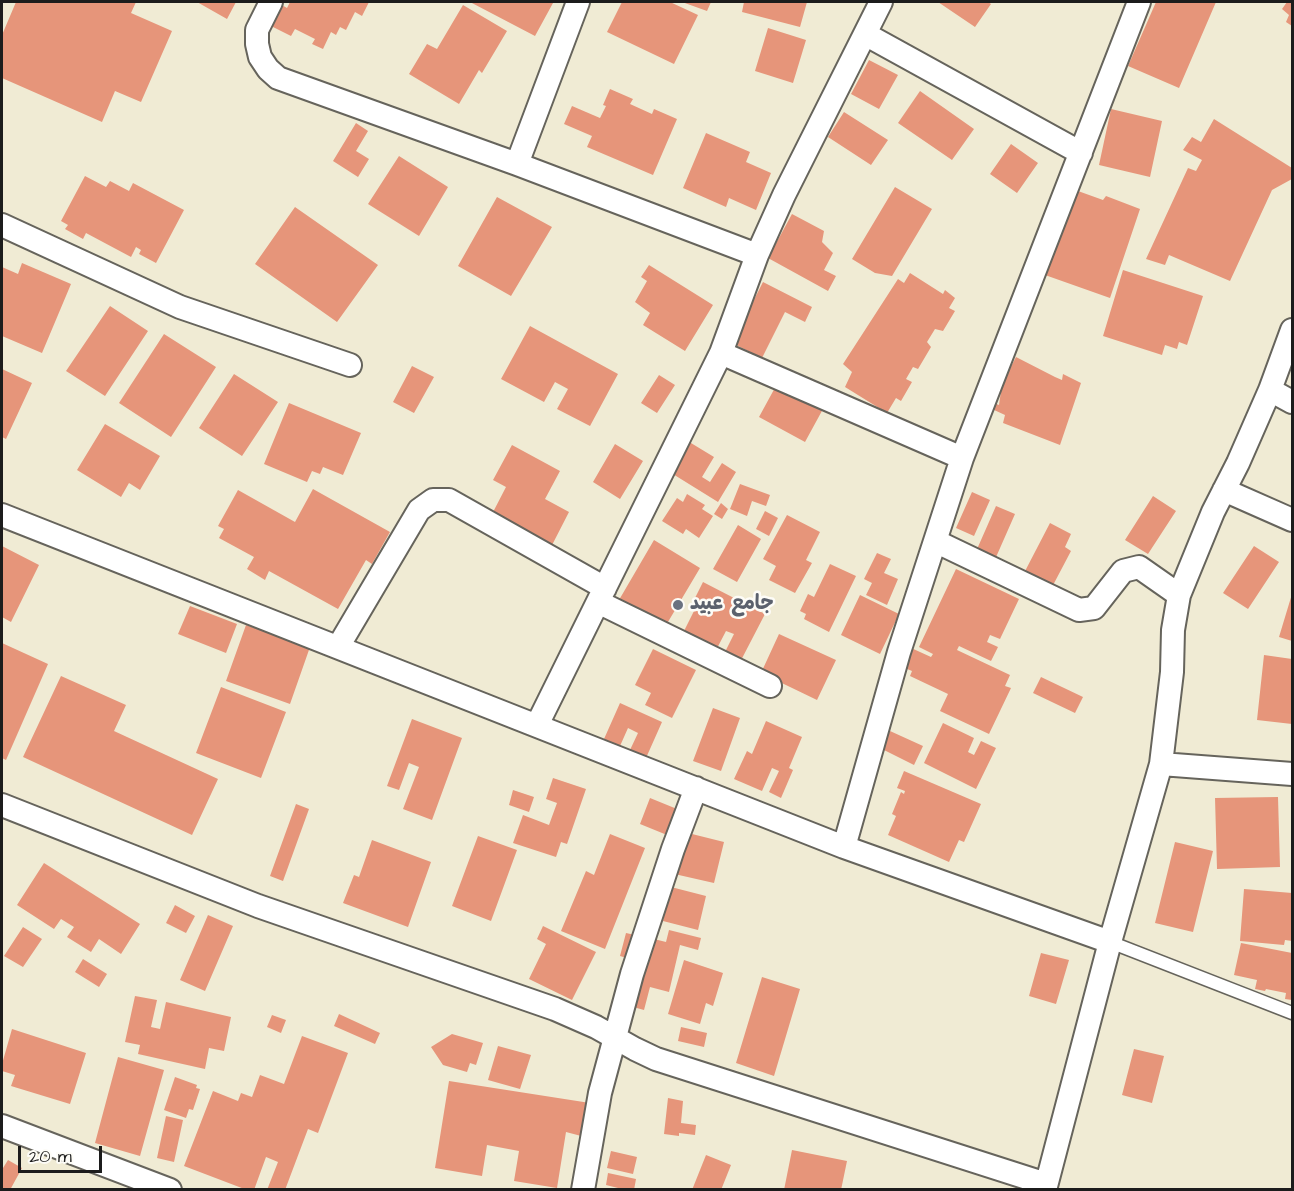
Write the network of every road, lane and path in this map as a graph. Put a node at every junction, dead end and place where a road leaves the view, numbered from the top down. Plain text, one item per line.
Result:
1 (271, 2) edge
2 (578, 2) edge
3 (881, 2) edge
4 (1139, 2) edge
5 (865, 34) junction
6 (1080, 153) junction
7 (517, 164) junction
8 (2, 225) edge
9 (757, 255) junction
10 (1293, 330) edge
11 (721, 353) junction
12 (351, 365) dead end
13 (1270, 390) junction
14 (1293, 402) edge
15 (962, 458) junction
16 (1224, 490) junction
17 (2, 515) edge
18 (1293, 520) edge
19 (935, 541) junction
20 (602, 595) junction
21 (1179, 595) junction
22 (338, 647) junction
23 (770, 686) dead end
24 (537, 725) junction
25 (1161, 764) junction
26 (1293, 774) edge
27 (696, 788) junction
28 (2, 805) edge
29 (844, 846) junction
30 (1110, 942) junction
31 (1293, 1013) edge
32 (615, 1038) junction
33 (2, 1126) edge
34 (1046, 1187) edge
35 (170, 1190) edge
36 (582, 1190) edge

1 - 7 street
2 - 7 street
3 - 5 street
4 - 6 street
5 - 6 street
5 - 9 street
6 - 15 street
7 - 9 street
8 - 12 street
9 - 11 street
10 - 13 street
11 - 15 street
11 - 20 street
13 - 14 street
13 - 16 street
15 - 19 street
16 - 18 street
16 - 21 street
17 - 22 street
19 - 21 street
19 - 29 street
20 - 22 street
20 - 23 street
20 - 24 street
21 - 25 street
22 - 24 street
24 - 27 street
25 - 26 street
25 - 30 street
27 - 29 street
27 - 32 street
28 - 32 street
29 - 30 street
30 - 31 lane
30 - 34 street
32 - 34 street
32 - 36 street
33 - 35 street

